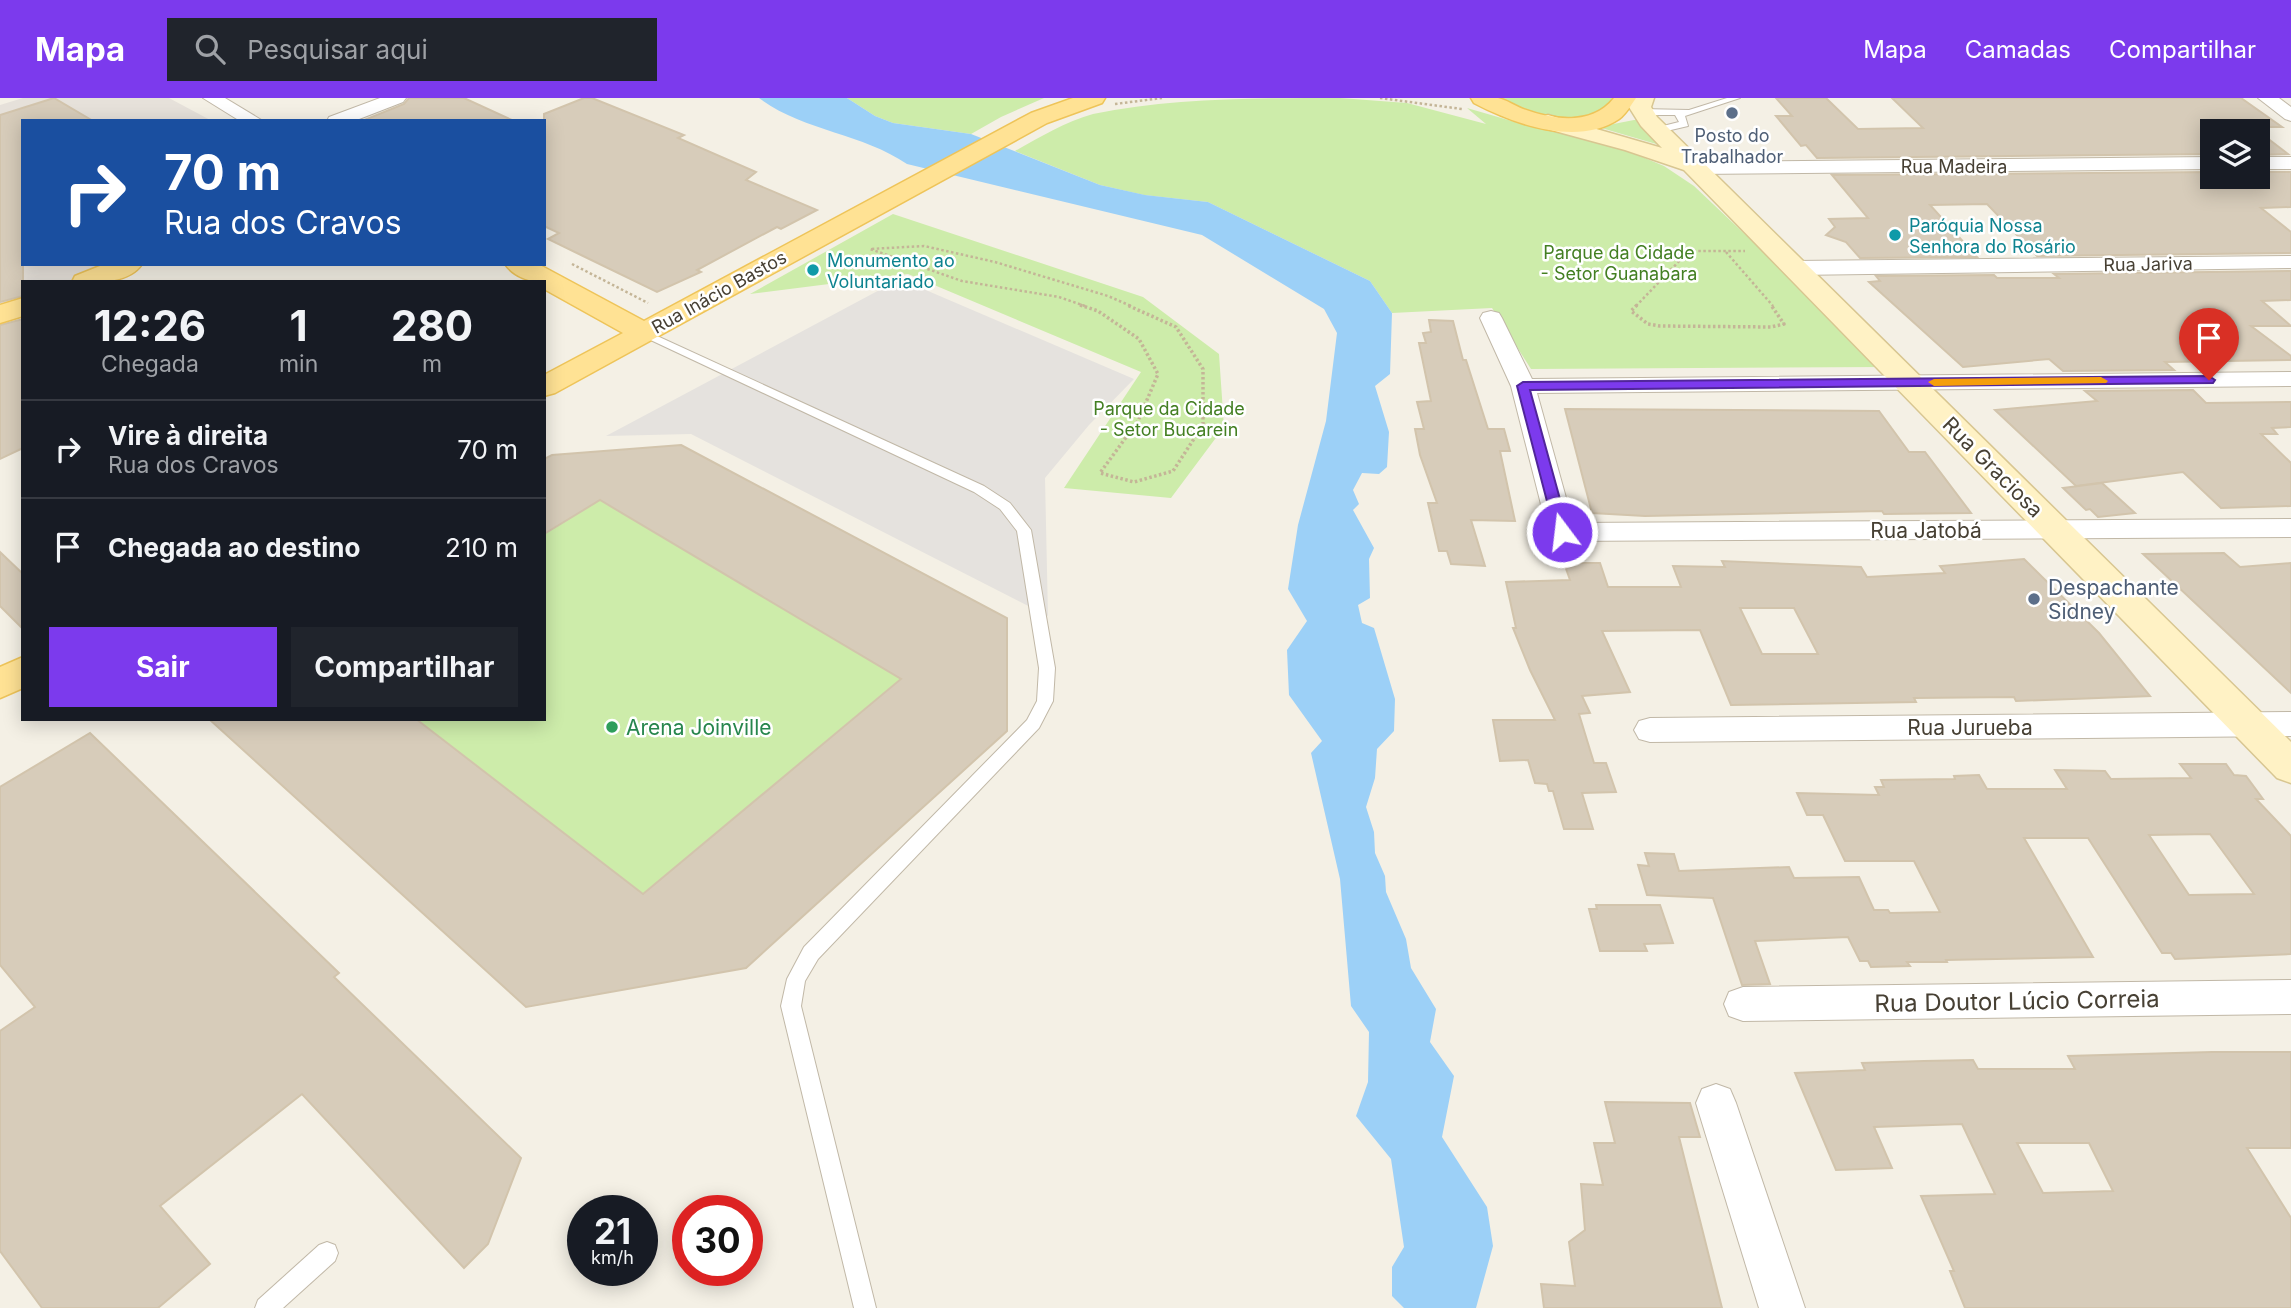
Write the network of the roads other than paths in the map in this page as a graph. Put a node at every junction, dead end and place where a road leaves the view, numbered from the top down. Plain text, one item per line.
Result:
1 (212, 98) edge
2 (397, 98) edge
3 (1094, 98) edge
4 (1736, 98) edge
5 (2267, 98) edge
6 (1463, 102) edge
7 (1632, 105) edge
8 (1679, 114) junction
9 (2291, 115) edge
10 (250, 119) edge
11 (341, 119) edge
12 (1548, 122) junction
13 (1658, 130) junction
14 (2200, 163) edge
15 (2270, 163) edge
16 (2291, 163) edge
17 (1695, 168) junction
18 (2291, 262) edge
19 (124, 266) edge
20 (521, 266) edge
21 (1795, 268) junction
22 (90, 280) edge
23 (544, 280) edge
24 (546, 282) edge
25 (21, 307) edge
26 (0, 315) edge
27 (1491, 318) dead end
28 (628, 333) junction
29 (2291, 379) edge
30 (1909, 383) junction
31 (546, 386) edge
32 (1523, 386) junction
33 (2291, 527) edge
34 (2054, 529) junction
35 (21, 672) edge
36 (0, 684) edge
37 (2291, 724) edge
38 (2249, 725) junction
39 (1650, 730) dead end
40 (2291, 767) edge
41 (2291, 997) edge
42 (1743, 1004) dead end
43 (1716, 1103) dead end
44 (327, 1253) dead end
45 (266, 1308) edge
46 (865, 1308) edge
47 (1782, 1308) edge

1 - 10 street
2 - 11 street
3 - 28 main road, Rua Inácio Bastos
4 - 8 lane
5 - 9 street
6 - 12 main road
7 - 8 lane
7 - 12 main road
7 - 13 main road, Rua Graciosa
8 - 13 lane
12 - 17 main road, Rua Graciosa
13 - 17 main road, Rua Graciosa
14 - 17 street, Rua Madeira
15 - 16 street
17 - 21 main road, Rua Graciosa
18 - 21 street, Rua Jariva
19 - 22 main road
20 - 23 main road
21 - 30 main road, Rua Graciosa
24 - 28 main road
25 - 26 main road
27 - 32 street
28 - 31 main road, Rua Inácio Bastos
28 - 46 lane
29 - 30 street
30 - 32 street
30 - 34 main road, Rua Graciosa
32 - 34 street, Rua Jatobá
33 - 34 street, Rua Jatobá
34 - 38 main road, Rua Graciosa
35 - 36 main road
37 - 38 street, Rua Jurueba
38 - 39 street, Rua Jurueba
38 - 40 main road, Rua Graciosa
41 - 42 street, Rua Doutor Lúcio Correia
43 - 47 street
44 - 45 lane

